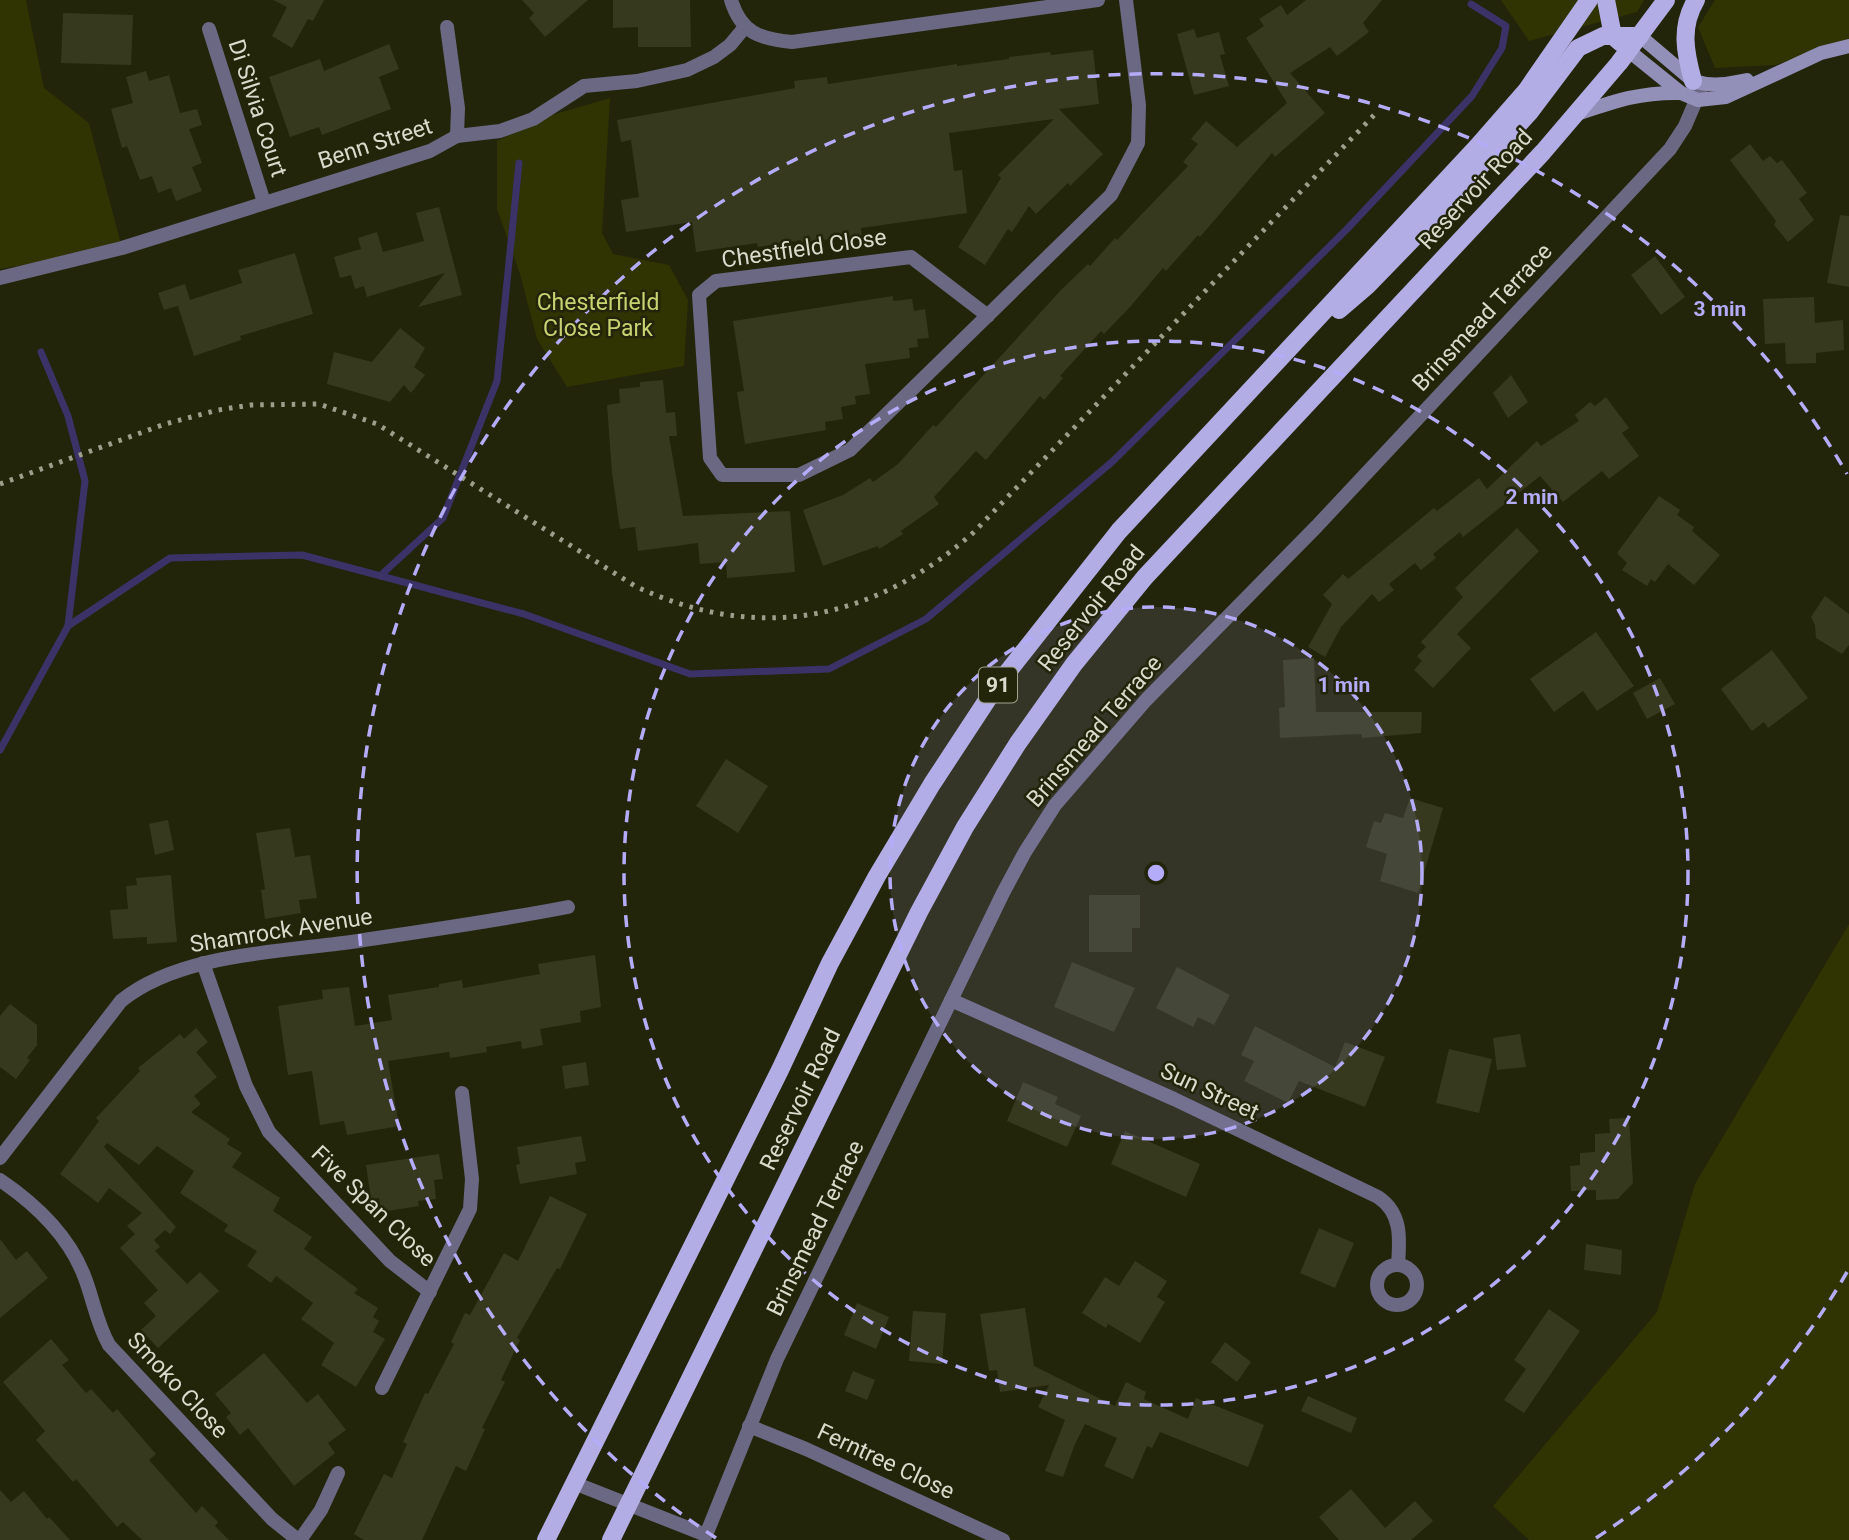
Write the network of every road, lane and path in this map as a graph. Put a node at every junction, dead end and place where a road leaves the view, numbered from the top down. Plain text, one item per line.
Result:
1 (731, 0) edge
2 (1098, 0) edge
3 (1126, 0) edge
4 (1589, 0) edge
5 (1606, 0) edge
6 (1666, 0) edge
7 (1696, 0) edge
8 (447, 27) dead end
9 (745, 27) junction
10 (209, 29) dead end
11 (1613, 36) junction
12 (1640, 36) junction
13 (1849, 46) edge
14 (1629, 51) junction
15 (1772, 74) junction
16 (1692, 86) junction
17 (1698, 100) junction
18 (1577, 114) junction
19 (457, 136) junction
20 (264, 202) junction
21 (0, 278) edge
22 (988, 316) junction
23 (1289, 350) junction
24 (568, 907) dead end
25 (203, 963) junction
26 (951, 1000) junction
27 (462, 1093) dead end
28 (0, 1158) edge
29 (0, 1180) edge
30 (1398, 1265) dead end
31 (430, 1292) junction
32 (382, 1388) dead end
33 (749, 1426) junction
34 (338, 1473) dead end
35 (574, 1483) junction
36 (629, 1505) junction
37 (299, 1540) edge
38 (546, 1540) edge
39 (611, 1540) edge
40 (1003, 1540) edge

1 - 9 street
2 - 9 street
3 - 22 street, Chestfield Close
4 - 23 main road, Reservoir Road / 91
5 - 11 main road
6 - 12 main road, Reservoir Road / 91
7 - 16 main road
8 - 19 street
9 - 19 street, Benn Street
10 - 20 street, Di Silvia Court
11 - 12 main road
11 - 14 main road
11 - 23 main road
12 - 14 main road, Reservoir Road / 91
12 - 16 street
13 - 15 street
14 - 16 street
14 - 18 main road, Reservoir Road / 91
15 - 16 street
15 - 17 street
16 - 17 street
16 - 18 street
17 - 26 street, Brinsmead Terrace
18 - 36 main road, Reservoir Road / 91
19 - 20 street, Benn Street
20 - 21 street, Benn Street
22 - 22 street, Chestfield Close
23 - 35 main road, Reservoir Road / 91
24 - 25 street, Shamrock Avenue
25 - 28 street, Shamrock Avenue
25 - 31 street, Five Span Close
26 - 30 street, Sun Street
26 - 33 street, Brinsmead Terrace
27 - 31 street, Five Span Close
29 - 37 street, Smoko Close
31 - 32 street
33 - 36 street, Brinsmead Terrace
33 - 40 street, Ferntree Close
34 - 37 street, Smoko Close
35 - 36 street
35 - 38 main road, Reservoir Road / 91
36 - 39 main road, Reservoir Road / 91

